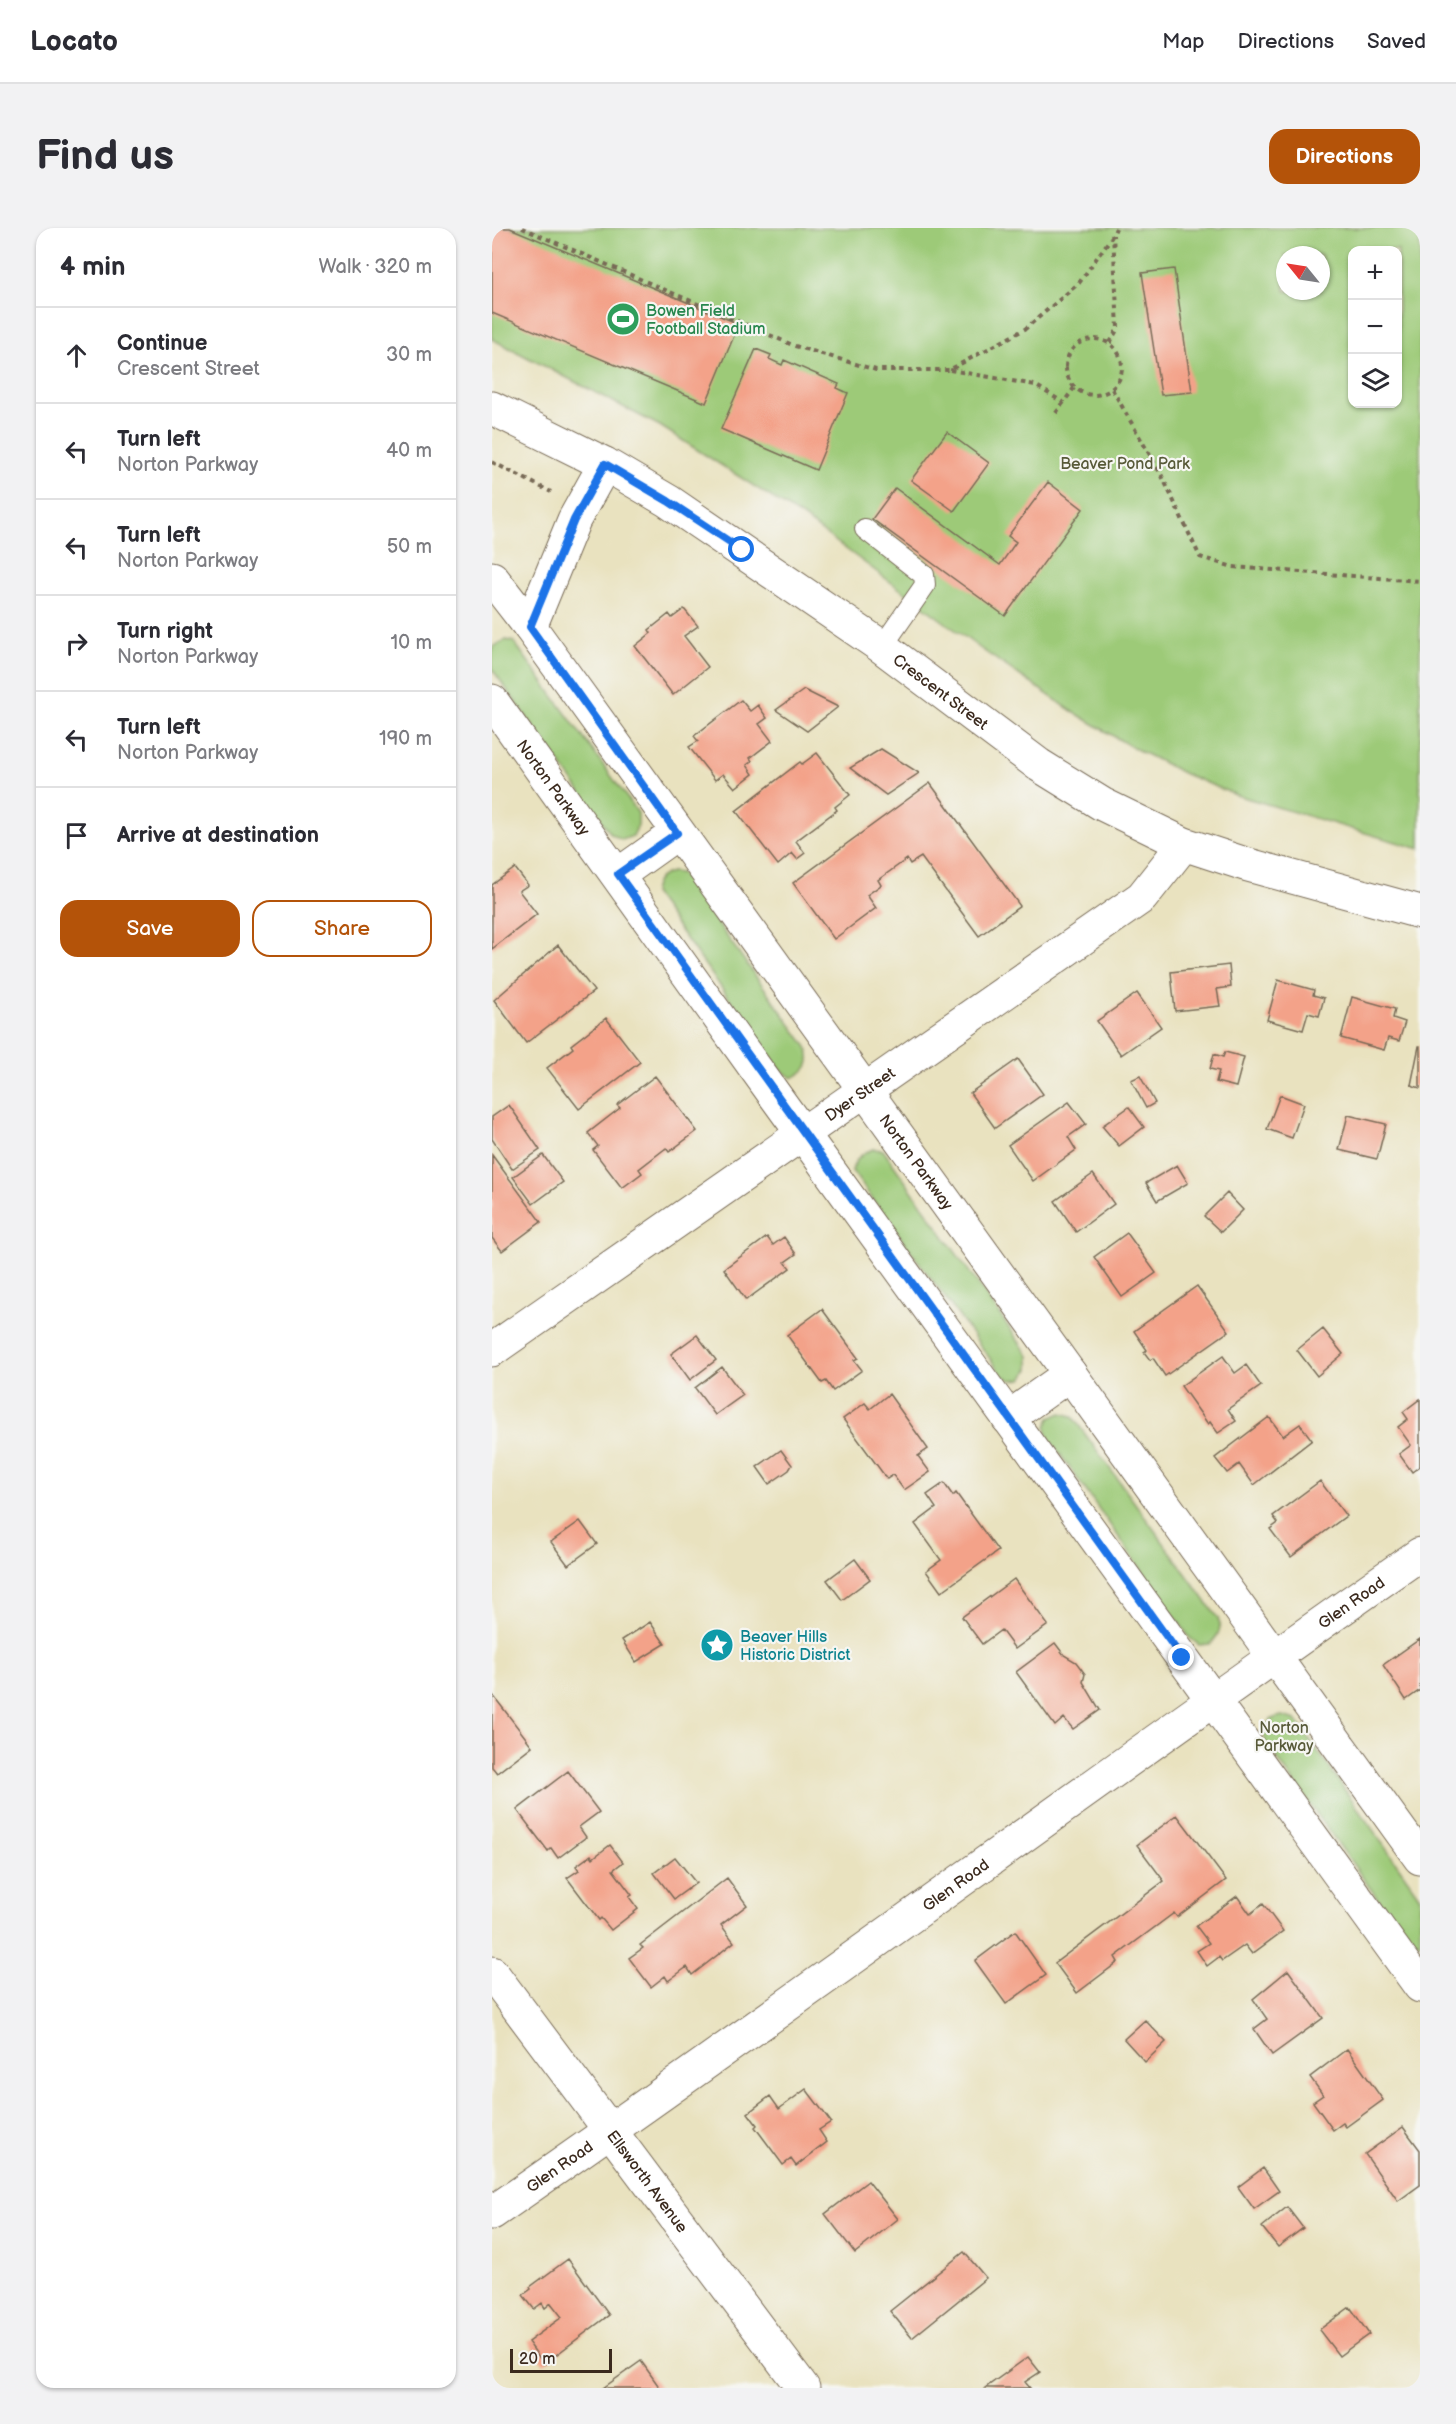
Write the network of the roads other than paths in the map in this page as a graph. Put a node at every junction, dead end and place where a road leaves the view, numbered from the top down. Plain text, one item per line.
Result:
1 (492, 408) edge
2 (605, 464) junction
3 (865, 529) dead end
4 (498, 597) edge
5 (530, 627) junction
6 (882, 647) junction
7 (492, 701) edge
8 (677, 833) junction
9 (1184, 844) junction
10 (618, 874) junction
11 (1420, 912) edge
12 (863, 1091) junction
13 (802, 1134) junction
14 (492, 1350) edge
15 (1070, 1374) junction
16 (1008, 1418) junction
17 (1420, 1554) edge
18 (1275, 1655) junction
19 (1211, 1699) junction
20 (1420, 1858) edge
21 (492, 1973) edge
22 (1418, 1979) edge
23 (610, 2132) junction
24 (492, 2213) edge
25 (803, 2388) edge

1 - 2 street, Crescent Street
2 - 5 street
2 - 6 street, Crescent Street
3 - 6 lane
4 - 5 street, Norton Parkway
5 - 8 street, Norton Parkway
6 - 9 street, Crescent Street
7 - 10 street, Norton Parkway
8 - 10 street
8 - 12 street, Norton Parkway
9 - 11 street, Crescent Street
9 - 12 street, Dyer Street
10 - 13 street, Norton Parkway
12 - 13 street, Dyer Street
12 - 15 street, Norton Parkway
13 - 14 street, Dyer Street
13 - 16 street, Norton Parkway
15 - 16 street
15 - 18 street, Norton Parkway
16 - 19 street, Norton Parkway
17 - 18 street, Glen Road
18 - 19 street, Glen Road
18 - 20 street, Norton Parkway
19 - 22 street, Norton Parkway
19 - 23 street, Glen Road
21 - 23 street, Ellsworth Avenue
23 - 24 street, Glen Road
23 - 25 street, Ellsworth Avenue

